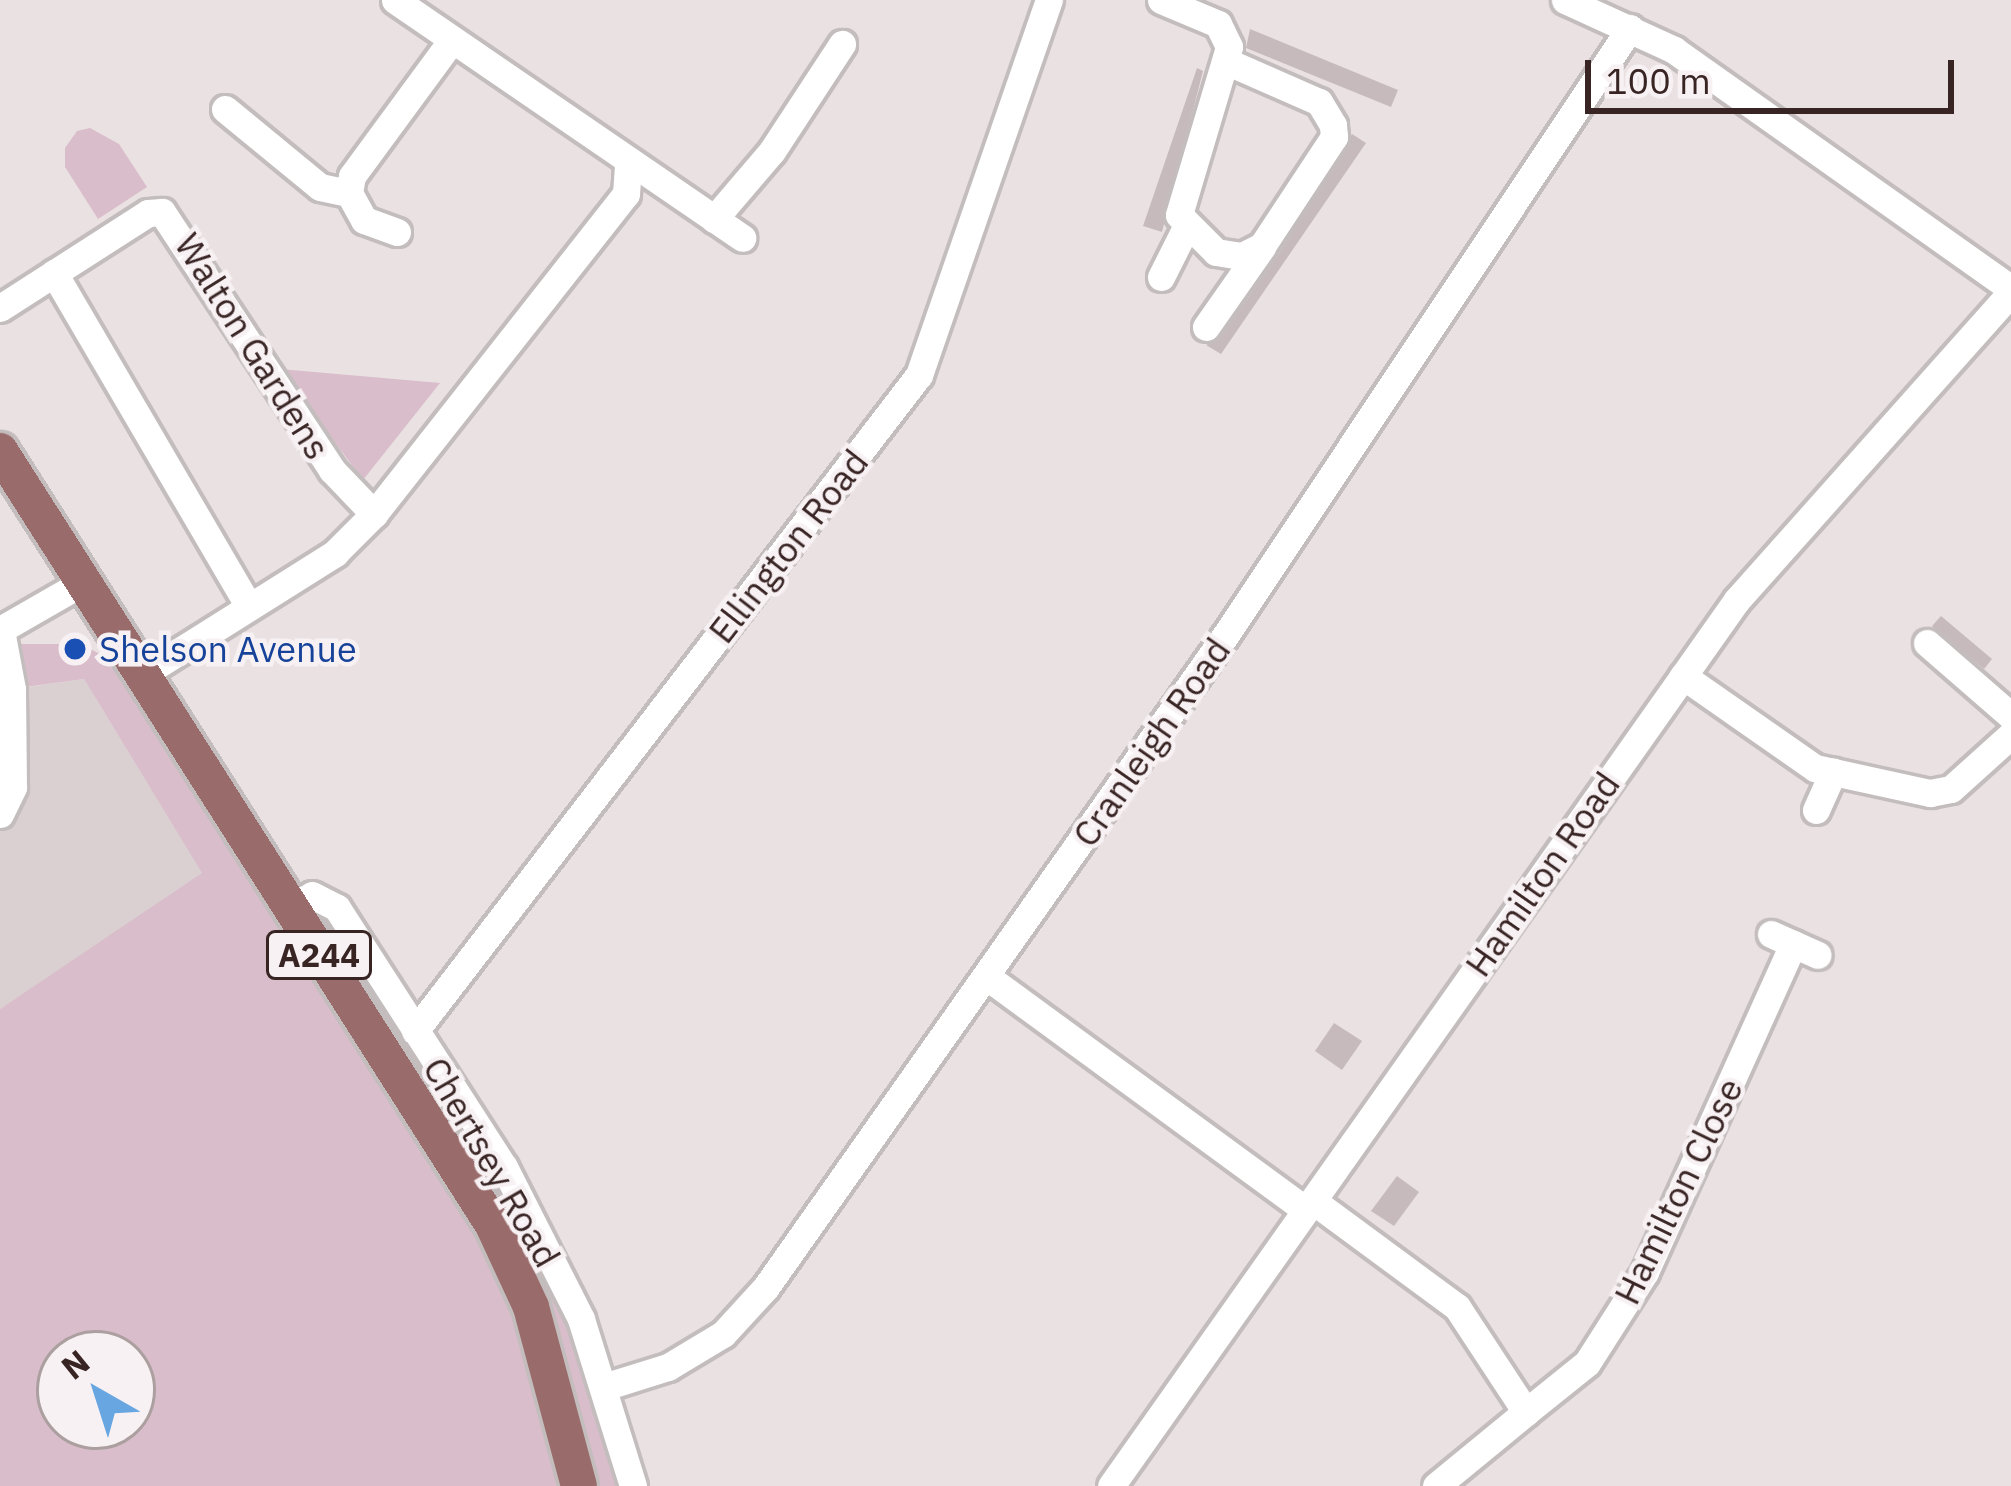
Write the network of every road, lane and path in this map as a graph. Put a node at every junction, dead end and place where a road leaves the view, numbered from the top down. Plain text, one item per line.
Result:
1 (395, 0) edge
2 (1049, 0) edge
3 (1161, 0) edge
4 (1565, 0) edge
5 (1630, 28) junction
6 (452, 40) junction
7 (842, 44) dead end
8 (1230, 63) junction
9 (225, 109) dead end
10 (628, 164) junction
11 (350, 193) junction
12 (714, 219) junction
13 (1186, 227) junction
14 (398, 232) dead end
15 (742, 238) dead end
16 (1262, 246) junction
17 (54, 273) junction
18 (1161, 277) dead end
19 (2011, 290) edge
20 (0, 308) edge
21 (1206, 327) dead end
22 (0, 451) edge
23 (374, 514) junction
24 (80, 584) junction
25 (248, 605) junction
26 (0, 630) edge
27 (1927, 644) dead end
28 (140, 676) junction
29 (1683, 676) junction
30 (2011, 716) edge
31 (2011, 735) edge
32 (1833, 772) junction
33 (1816, 810) dead end
34 (0, 814) edge
35 (288, 908) junction
36 (1794, 944) dead end
37 (986, 976) junction
38 (415, 1031) junction
39 (1309, 1205) junction
40 (607, 1386) junction
41 (1526, 1412) junction
42 (579, 1486) edge
43 (633, 1486) edge
44 (1112, 1486) edge
45 (1436, 1486) edge

1 - 6 street
2 - 38 street, Ellington Road
3 - 8 street
4 - 5 street
5 - 19 street
5 - 37 street, Cranleigh Road
6 - 10 street
6 - 11 street
7 - 12 street
8 - 13 street
8 - 16 street
9 - 11 street
10 - 12 street
10 - 23 street
11 - 14 street
12 - 15 street
13 - 16 street
13 - 18 street
16 - 21 street
17 - 20 street, Walton Gardens
17 - 23 street, Walton Gardens
17 - 25 street
19 - 29 street, Hamilton Road
22 - 24 main road, Chertsey Road / A244
23 - 25 street
24 - 26 street
24 - 28 main road, Chertsey Road / A244
25 - 28 street
26 - 34 street
27 - 30 street
28 - 35 main road, Chertsey Road / A244
29 - 32 street
29 - 39 street, Hamilton Road
31 - 32 street
32 - 33 street
35 - 38 street, Chertsey Road
35 - 42 main road, Chertsey Road / A244
36 - 41 street, Hamilton Close
37 - 39 street
37 - 40 street, Cranleigh Road
38 - 40 street, Chertsey Road
39 - 41 street
39 - 44 street, Hamilton Road
40 - 43 street, Chertsey Road
41 - 45 street, Hamilton Close

